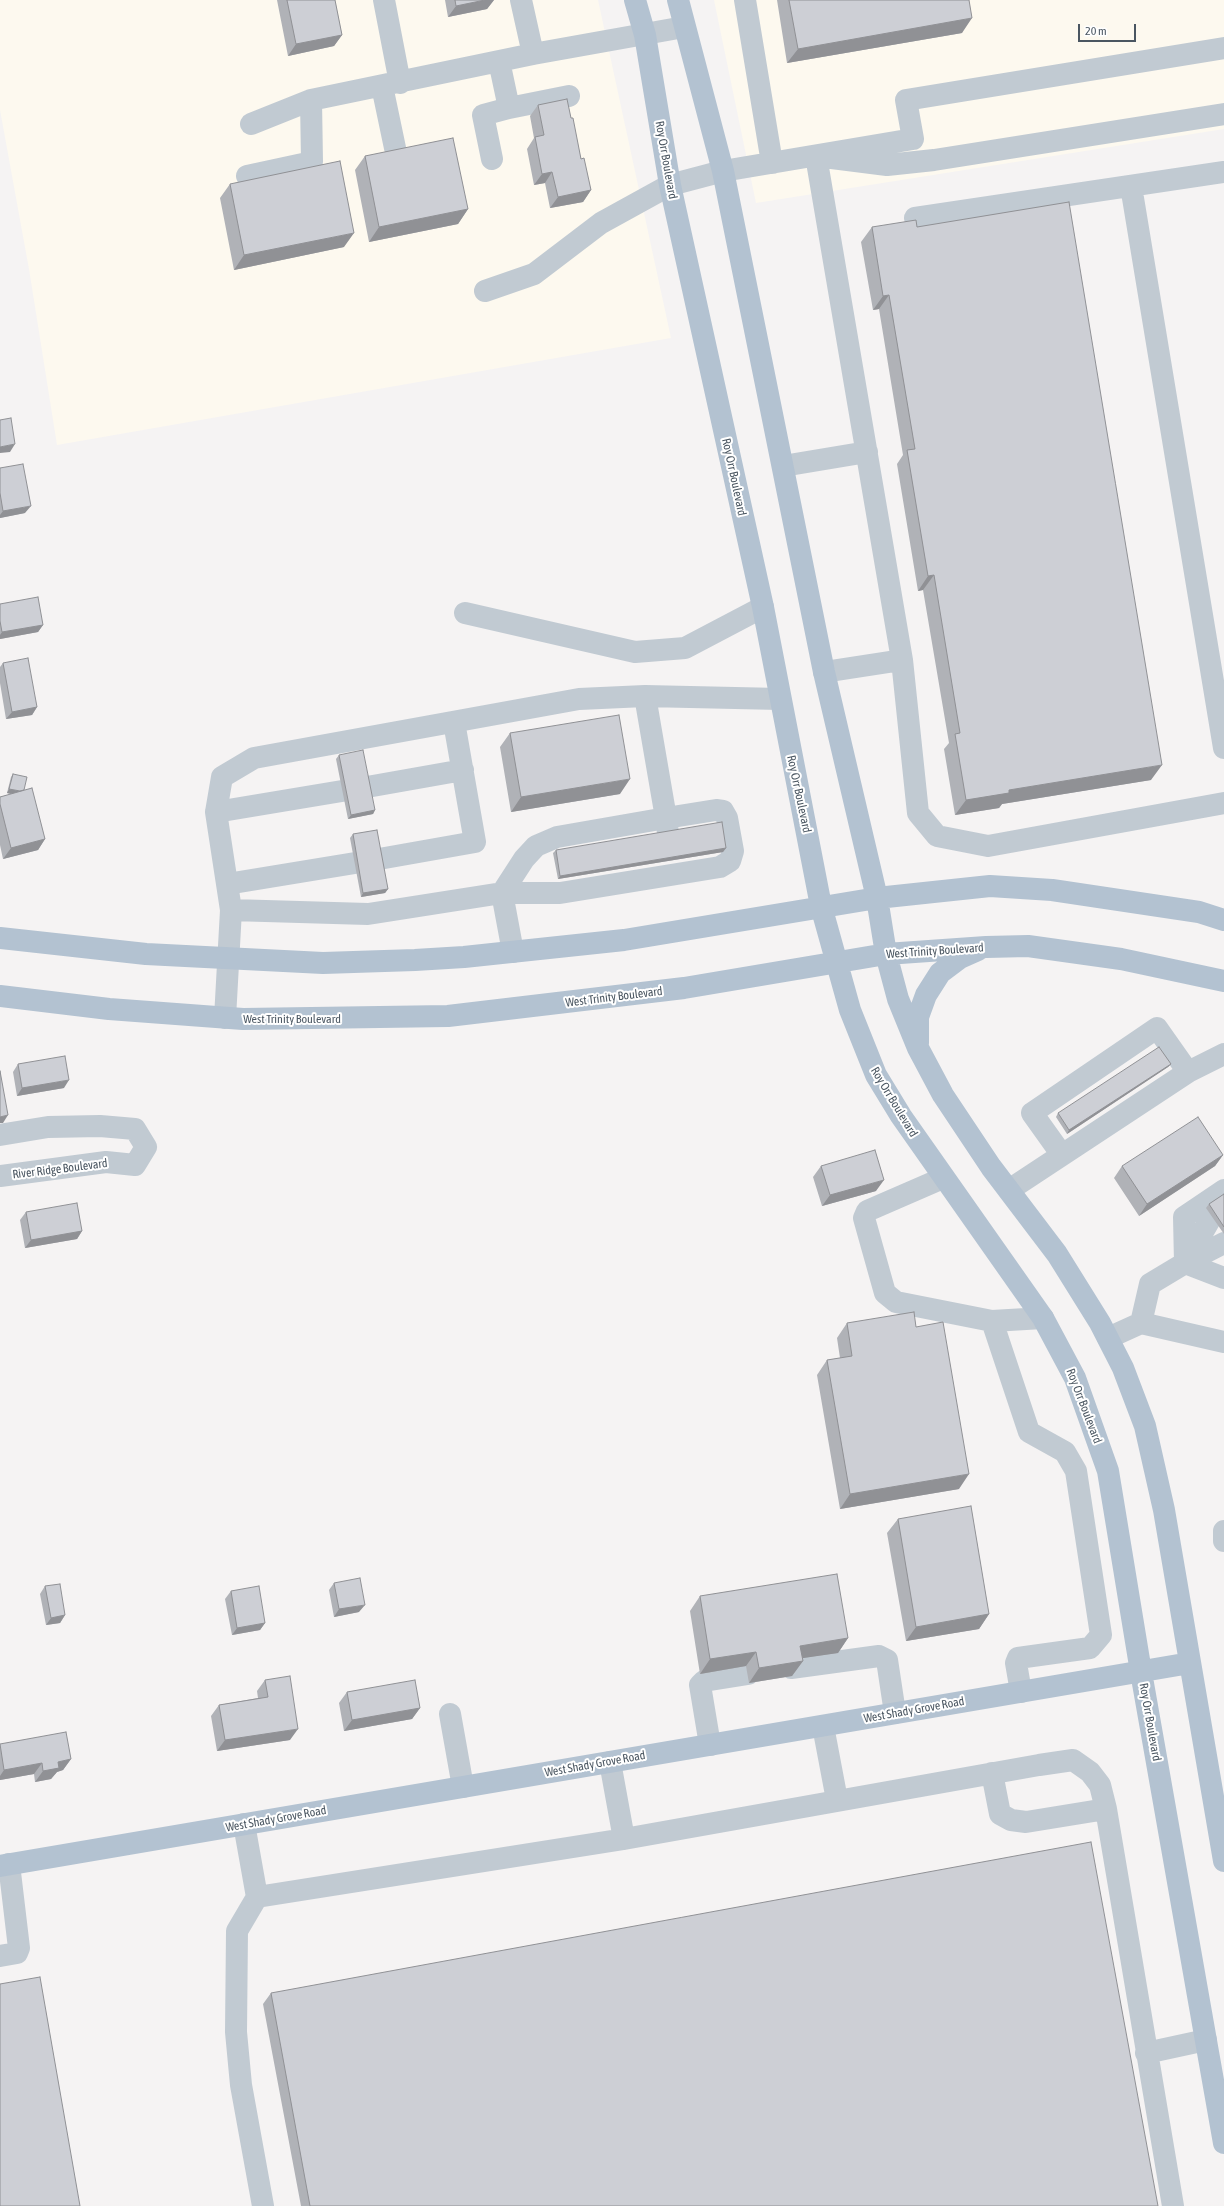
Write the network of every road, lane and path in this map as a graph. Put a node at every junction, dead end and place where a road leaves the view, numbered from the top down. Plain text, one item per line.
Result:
1 (384, 0) edge
2 (521, 0) edge
3 (634, 0) edge
4 (678, 0) edge
5 (745, 0) edge
6 (684, 27) junction
7 (645, 35) junction
8 (1224, 48) edge
9 (533, 54) junction
10 (499, 61) junction
11 (391, 84) junction
12 (569, 96) dead end
13 (311, 100) junction
14 (509, 108) junction
15 (1224, 114) edge
16 (251, 124) dead end
17 (396, 148) edge
18 (816, 156) junction
19 (492, 159) dead end
20 (772, 163) junction
21 (723, 171) junction
22 (1224, 172) edge
23 (247, 176) dead end
24 (670, 185) junction
25 (1131, 186) junction
26 (915, 218) dead end
27 (485, 291) dead end
28 (866, 452) junction
29 (783, 466) junction
30 (762, 607) junction
31 (465, 613) dead end
32 (902, 660) junction
33 (824, 672) junction
34 (645, 696) junction
35 (780, 699) junction
36 (454, 722) junction
37 (1224, 748) edge
38 (463, 770) junction
39 (367, 787) edge
40 (342, 791) dead end
41 (1224, 803) edge
42 (216, 812) junction
43 (657, 828) junction
44 (379, 859) edge
45 (355, 863) dead end
46 (227, 884) junction
47 (502, 893) junction
48 (876, 898) junction
49 (821, 906) junction
50 (231, 910) junction
51 (1224, 920) edge
52 (0, 938) edge
53 (986, 946) junction
54 (513, 952) junction
55 (886, 954) junction
56 (230, 958) junction
57 (837, 962) junction
58 (1224, 982) edge
59 (0, 996) edge
60 (226, 1018) junction
61 (918, 1048) junction
62 (1224, 1054) edge
63 (1188, 1072) junction
64 (0, 1135) edge
65 (1062, 1155) junction
66 (0, 1176) edge
67 (943, 1178) junction
68 (1009, 1190) junction
69 (1224, 1190) edge
70 (1219, 1229) edge
71 (1224, 1257) edge
72 (1185, 1263) junction
73 (1224, 1278) edge
74 (1043, 1318) junction
75 (992, 1321) junction
76 (1142, 1323) junction
77 (1108, 1338) junction
78 (1224, 1342) edge
79 (1224, 1531) edge
80 (1224, 1541) edge
81 (1190, 1664) junction
82 (791, 1668) edge
83 (1141, 1672) junction
84 (748, 1674) dead end
85 (1021, 1692) junction
86 (450, 1714) dead end
87 (895, 1714) junction
88 (823, 1726) junction
89 (710, 1745) junction
90 (610, 1762) junction
91 (992, 1773) junction
92 (463, 1787) junction
93 (837, 1800) junction
94 (1106, 1809) junction
95 (244, 1824) junction
96 (624, 1839) junction
97 (1224, 1861) edge
98 (4, 1865) edge
99 (257, 1897) junction
100 (0, 1956) edge
101 (1206, 2040) junction
102 (1146, 2053) junction
103 (1224, 2143) edge
104 (263, 2206) edge
105 (1173, 2206) edge

1 - 11 street
2 - 9 street
3 - 7 main road, Roy Orr Boulevard
4 - 6 main road
5 - 20 street
6 - 7 street
6 - 21 main road
7 - 9 street
7 - 24 main road, Roy Orr Boulevard
8 - 18 street
9 - 10 street
10 - 11 street
10 - 14 street
11 - 13 street
11 - 17 street
12 - 14 street
13 - 16 street
13 - 23 street
14 - 19 street
15 - 18 street
18 - 20 street
18 - 28 street
20 - 21 street
21 - 24 street
21 - 29 main road
22 - 25 street
24 - 27 street
24 - 30 main road, Roy Orr Boulevard
25 - 26 street
25 - 37 street
28 - 29 street
28 - 32 street
29 - 33 main road
30 - 31 street
30 - 35 main road, Roy Orr Boulevard
32 - 33 street
32 - 41 street
33 - 48 main road
34 - 35 street
34 - 36 street
34 - 43 street
35 - 49 main road, Roy Orr Boulevard
36 - 38 street
36 - 42 street
38 - 39 street
38 - 44 street
40 - 42 street
42 - 46 street
43 - 47 street
43 - 47 street
45 - 46 street
46 - 50 street
47 - 50 street
47 - 54 street
48 - 49 main road
48 - 51 main road
48 - 55 main road
49 - 54 main road
49 - 57 main road, Roy Orr Boulevard
50 - 56 street
52 - 56 main road
53 - 55 main road, West Trinity Boulevard
53 - 58 main road, West Trinity Boulevard
53 - 61 main road
54 - 56 main road
55 - 57 main road, West Trinity Boulevard
55 - 61 main road
56 - 60 street
57 - 60 main road, West Trinity Boulevard
57 - 67 main road, Roy Orr Boulevard
59 - 60 main road, West Trinity Boulevard
61 - 68 main road
62 - 63 street
63 - 65 street
63 - 65 street
64 - 66 street, River Ridge Boulevard
65 - 68 street
67 - 74 main road, Roy Orr Boulevard
67 - 75 street
68 - 77 main road
69 - 72 street
70 - 72 street
70 - 72 street
71 - 72 street
72 - 73 street
72 - 76 street
74 - 75 street
74 - 83 main road, Roy Orr Boulevard
75 - 85 street
76 - 77 street
76 - 78 street
77 - 81 main road
79 - 80 street
81 - 83 main road, West Shady Grove Road
81 - 97 main road
82 - 87 street
83 - 85 main road, West Shady Grove Road
83 - 101 main road, Roy Orr Boulevard
84 - 89 street
85 - 87 main road, West Shady Grove Road
86 - 92 street
87 - 88 main road, West Shady Grove Road
88 - 89 main road, West Shady Grove Road
88 - 93 street
89 - 90 main road, West Shady Grove Road
90 - 92 main road, West Shady Grove Road
90 - 96 street
91 - 93 street
91 - 94 street
91 - 94 street
92 - 95 main road, West Shady Grove Road
93 - 96 street
94 - 102 street
95 - 98 main road, West Shady Grove Road
95 - 99 street
96 - 99 street
98 - 100 street
99 - 104 street
101 - 102 street
101 - 103 main road, Roy Orr Boulevard
102 - 105 street

